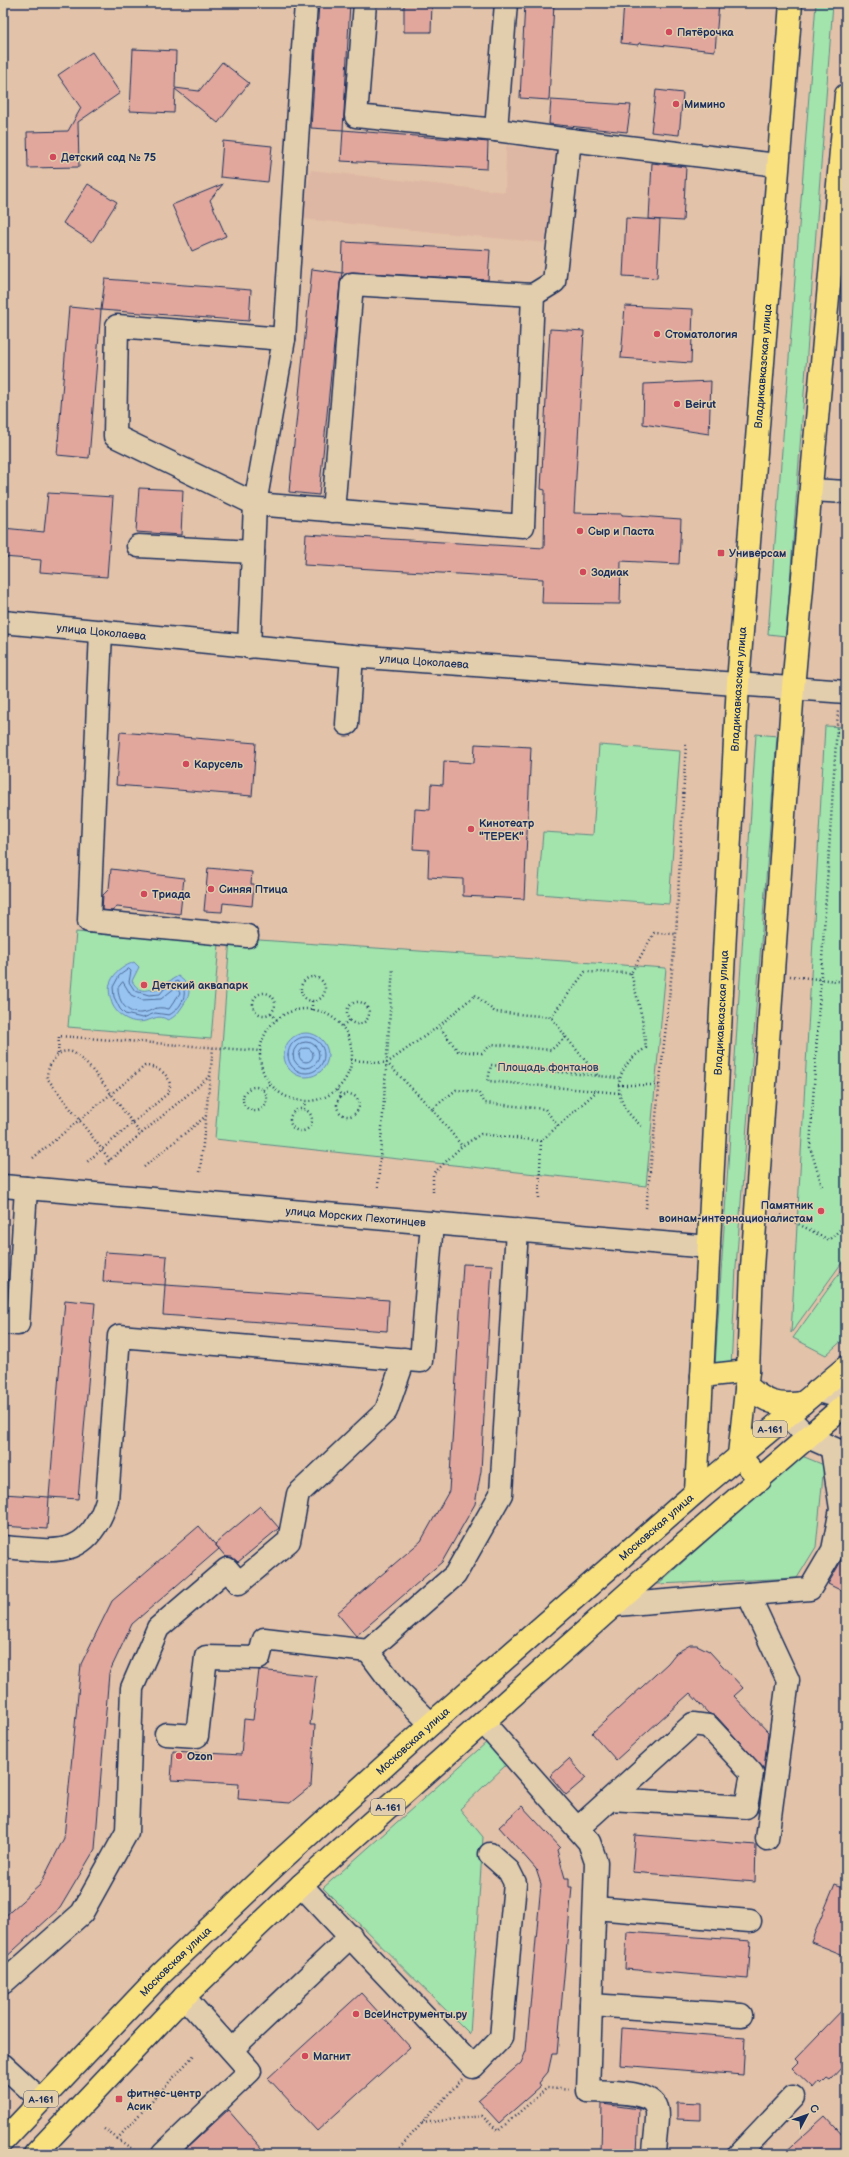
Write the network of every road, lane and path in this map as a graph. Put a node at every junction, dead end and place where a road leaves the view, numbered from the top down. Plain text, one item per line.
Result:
1 (306, 3) edge
2 (364, 3) edge
3 (506, 3) edge
4 (791, 3) edge
5 (846, 95) edge
6 (496, 130) junction
7 (570, 140) junction
8 (777, 165) junction
9 (533, 295) junction
10 (284, 339) junction
11 (811, 490) junction
12 (846, 492) edge
13 (254, 504) junction
14 (333, 511) junction
15 (138, 546) dead end
16 (253, 552) junction
17 (3, 622) edge
18 (101, 630) junction
19 (249, 647) junction
20 (352, 656) junction
21 (738, 683) junction
22 (793, 688) junction
23 (842, 699) edge
24 (347, 724) dead end
25 (837, 732) junction
26 (846, 732) edge
27 (686, 742) dead end
28 (676, 934) junction
29 (247, 936) dead end
30 (393, 968) dead end
31 (631, 973) junction
32 (788, 976) dead end
33 (821, 979) junction
34 (846, 982) edge
35 (312, 1000) junction
36 (312, 1010) junction
37 (271, 1013) junction
38 (551, 1017) junction
39 (277, 1020) junction
40 (350, 1020) junction
41 (342, 1026) junction
42 (439, 1026) junction
43 (566, 1037) junction
44 (213, 1048) junction
45 (261, 1051) junction
46 (58, 1055) junction
47 (351, 1060) junction
48 (387, 1064) junction
49 (210, 1076) junction
50 (598, 1076) junction
51 (620, 1078) junction
52 (271, 1084) junction
53 (618, 1085) junction
54 (661, 1085) junction
55 (263, 1090) junction
56 (337, 1090) junction
57 (597, 1091) junction
58 (619, 1093) junction
59 (110, 1094) junction
60 (342, 1096) junction
61 (305, 1101) junction
62 (304, 1109) junction
63 (432, 1109) junction
64 (206, 1116) junction
65 (78, 1120) junction
66 (133, 1124) junction
67 (558, 1126) junction
68 (643, 1127) dead end
69 (141, 1134) junction
70 (541, 1141) junction
71 (462, 1146) junction
72 (102, 1150) junction
73 (33, 1158) dead end
74 (110, 1160) junction
75 (87, 1162) dead end
76 (105, 1164) dead end
77 (144, 1167) dead end
78 (200, 1172) dead end
79 (3, 1186) edge
80 (822, 1186) dead end
81 (378, 1187) dead end
82 (26, 1188) junction
83 (433, 1192) dead end
84 (539, 1198) dead end
85 (646, 1208) dead end
86 (781, 1215) dead end
87 (432, 1223) junction
88 (846, 1224) edge
89 (517, 1230) junction
90 (709, 1247) junction
91 (3, 1323) edge
92 (404, 1359) junction
93 (846, 1367) edge
94 (702, 1376) junction
95 (747, 1378) junction
96 (802, 1403) junction
97 (846, 1404) edge
98 (808, 1438) junction
99 (839, 1452) edge
100 (739, 1455) junction
101 (760, 1480) junction
102 (696, 1492) junction
103 (844, 1506) edge
104 (3, 1547) edge
105 (748, 1594) junction
106 (616, 1605) junction
107 (368, 1651) junction
108 (484, 1723) junction
109 (431, 1724) junction
110 (166, 1734) dead end
111 (610, 1800) junction
112 (578, 1828) junction
113 (768, 1839) dead end
114 (490, 1854) dead end
115 (301, 1885) junction
116 (595, 1908) junction
117 (750, 1920) dead end
118 (351, 1936) junction
119 (3, 1983) edge
120 (184, 1997) junction
121 (591, 2004) junction
122 (741, 2015) dead end
123 (232, 2050) junction
124 (195, 2054) dead end
125 (3, 2065) edge
126 (473, 2067) junction
127 (588, 2091) junction
128 (792, 2098) dead end
129 (40, 2100) junction
130 (422, 2123) junction
131 (104, 2130) dead end
132 (117, 2139) junction
133 (3, 2141) edge
134 (109, 2148) dead end
135 (36, 2154) edge
136 (104, 2154) edge
137 (139, 2154) edge
138 (163, 2154) edge
139 (394, 2154) edge
140 (654, 2154) edge
141 (739, 2154) edge

1 - 10 street
2 - 6 street
3 - 6 street
4 - 8 main road, Владикавказская улица
5 - 11 main road
6 - 7 street
7 - 8 street
7 - 9 street
8 - 21 main road, Владикавказская улица
9 - 14 street
9 - 14 street
10 - 13 street
10 - 13 street
11 - 12 street
11 - 22 main road
13 - 14 street
13 - 16 street
15 - 16 street
16 - 19 street
17 - 18 street, улица Цоколаева
18 - 19 street, улица Цоколаева
18 - 29 street
19 - 20 street, улица Цоколаева
20 - 21 street, улица Цоколаева
20 - 24 street
21 - 22 street, улица Цоколаева
21 - 90 main road, Владикавказская улица
22 - 23 street, улица Цоколаева
22 - 95 main road
23 - 25 path
25 - 26 path
25 - 33 path
27 - 28 path
28 - 31 path
28 - 54 path
30 - 48 path
31 - 38 path
31 - 51 path
32 - 33 path
33 - 34 path
33 - 80 path
35 - 35 path
35 - 36 path
36 - 39 path
36 - 41 path
37 - 37 path
37 - 39 path
38 - 42 path
38 - 43 path
39 - 45 path
40 - 40 path
40 - 41 path
41 - 47 path
42 - 43 path
42 - 48 path
43 - 50 path
44 - 45 path
44 - 46 path
44 - 49 path
45 - 52 path
46 - 59 path
46 - 65 path
47 - 48 path
47 - 56 path
48 - 63 path
48 - 81 path
49 - 64 path
49 - 69 path
50 - 51 path
50 - 57 path
51 - 53 path
52 - 55 path
52 - 61 path
53 - 54 path
53 - 58 path
54 - 85 path
55 - 55 path
56 - 60 path
56 - 61 path
57 - 58 path
57 - 67 path
58 - 68 path
59 - 65 path
59 - 66 path
59 - 66 path
60 - 60 path
61 - 62 path
62 - 62 path
63 - 67 path
63 - 71 path
64 - 77 path
64 - 78 path
65 - 72 path
65 - 73 path
66 - 69 path
66 - 72 path
67 - 70 path
69 - 74 path
70 - 71 path
70 - 84 path
71 - 83 path
72 - 74 path
72 - 75 path
74 - 76 path
79 - 82 street, улица Морских Пехотинцев
82 - 87 street, улица Морских Пехотинцев
82 - 91 street
86 - 88 path
87 - 89 street, улица Морских Пехотинцев
87 - 92 street
89 - 90 street, улица Морских Пехотинцев
89 - 107 street
90 - 94 main road, Владикавказская улица
92 - 104 street
92 - 119 street
93 - 96 main road, Московская улица / А-161
94 - 95 main road
94 - 102 main road, Владикавказская улица
95 - 96 main road
95 - 100 main road
96 - 97 street
96 - 98 street
96 - 100 main road, Московская улица / А-161
97 - 98 main road, А-161
98 - 99 street
98 - 101 main road, А-161
99 - 103 street
100 - 101 main road
100 - 102 main road, Московская улица / А-161
101 - 106 main road, А-161
102 - 109 main road, Московская улица / А-161
103 - 105 street
105 - 106 street
105 - 113 street
106 - 108 main road, А-161
107 - 109 street
107 - 110 street
108 - 112 street
108 - 115 main road, А-161
109 - 129 main road, Московская улица / А-161
111 - 111 street
111 - 112 street
112 - 116 street
114 - 126 street
115 - 118 street
115 - 120 main road, А-161
116 - 117 street
116 - 121 street
118 - 123 street
118 - 126 street
120 - 123 street
120 - 135 main road, А-161
121 - 122 street
121 - 127 street
123 - 138 street
124 - 132 path
125 - 129 street
126 - 130 path
127 - 130 path
127 - 140 street
128 - 141 street
129 - 133 main road, Московская улица / А-161
130 - 139 path
131 - 132 path
132 - 137 path
134 - 136 path

